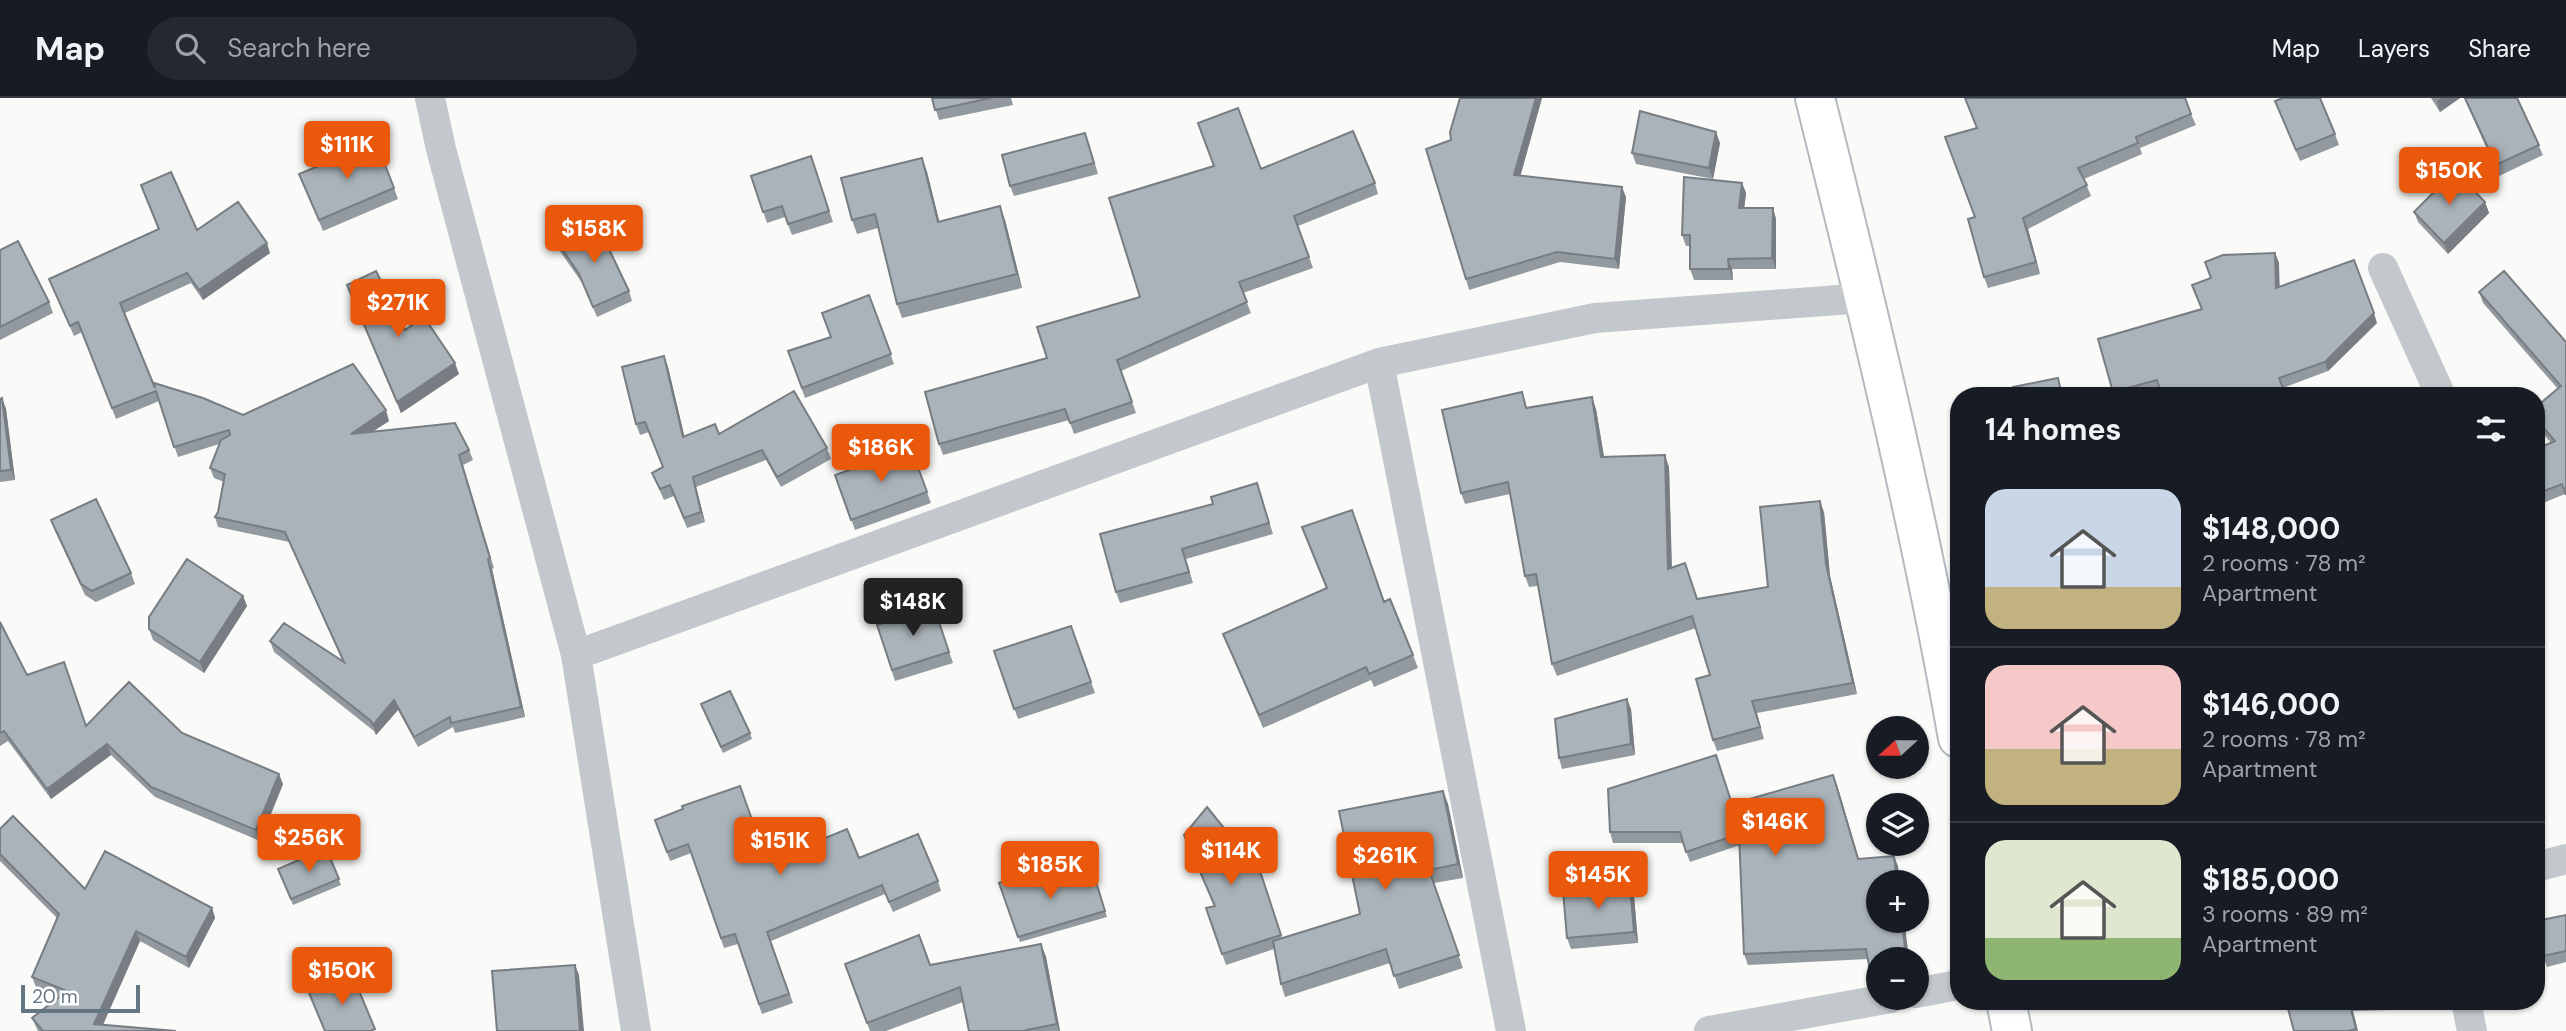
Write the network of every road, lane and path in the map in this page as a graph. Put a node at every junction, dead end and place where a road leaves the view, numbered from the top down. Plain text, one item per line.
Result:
1 (430, 98) edge
2 (1815, 98) edge
3 (2383, 268) dead end
4 (1865, 298) junction
5 (1379, 363) junction
6 (2437, 387) edge
7 (576, 655) junction
8 (1950, 691) edge
9 (2566, 859) edge
10 (2545, 865) edge
11 (1950, 987) edge
12 (1929, 991) edge
13 (1866, 1003) edge
14 (2008, 1010) edge
15 (2468, 1010) edge
16 (636, 1031) edge
17 (1511, 1031) edge
18 (1709, 1031) edge
19 (2012, 1031) edge
20 (2472, 1031) edge

1 - 7 street
2 - 4 street
3 - 6 street
4 - 5 street
4 - 8 street
5 - 7 street
5 - 17 street
7 - 16 street
9 - 10 street
11 - 12 street
13 - 18 street
14 - 19 street
15 - 20 street

